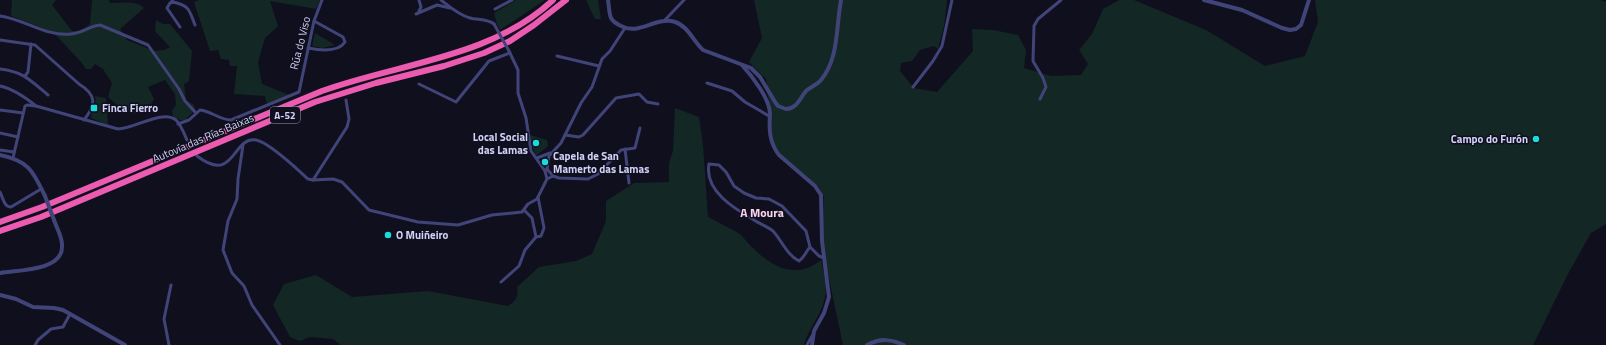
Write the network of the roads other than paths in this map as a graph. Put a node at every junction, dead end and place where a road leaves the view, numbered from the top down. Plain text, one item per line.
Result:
1 (322, 0) edge
2 (419, 0) edge
3 (441, 0) edge
4 (512, 0) edge
5 (553, 0) edge
6 (566, 0) edge
7 (608, 0) edge
8 (684, 0) edge
9 (841, 0) edge
10 (952, 0) edge
11 (1061, 0) edge
12 (1204, 0) edge
13 (1309, 0) edge
14 (173, 1) edge
15 (447, 2) edge
16 (495, 9) dead end
17 (455, 11) junction
18 (671, 13) junction
19 (0, 16) edge
20 (314, 21) junction
21 (664, 21) junction
22 (670, 21) junction
23 (195, 25) dead end
24 (180, 27) dead end
25 (625, 28) junction
26 (0, 40) edge
27 (31, 44) junction
28 (308, 48) junction
29 (510, 52) junction
30 (557, 56) dead end
31 (741, 63) junction
32 (598, 66) junction
33 (0, 69) edge
34 (25, 76) junction
35 (707, 83) dead end
36 (419, 84) dead end
37 (0, 86) edge
38 (913, 87) dead end
39 (48, 95) dead end
40 (1040, 99) dead end
41 (346, 100) dead end
42 (658, 104) dead end
43 (36, 106) junction
44 (0, 110) edge
45 (23, 113) junction
46 (196, 113) junction
47 (769, 116) junction
48 (84, 120) junction
49 (178, 124) junction
50 (640, 128) dead end
51 (0, 133) edge
52 (565, 135) junction
53 (18, 137) junction
54 (187, 140) dead end
55 (243, 145) junction
56 (625, 149) junction
57 (0, 150) edge
58 (14, 152) junction
59 (552, 152) junction
60 (0, 155) edge
61 (197, 156) dead end
62 (13, 158) junction
63 (537, 158) junction
64 (546, 170) junction
65 (553, 176) junction
66 (547, 179) junction
67 (313, 180) junction
68 (629, 183) dead end
69 (41, 189) junction
70 (0, 192) edge
71 (538, 197) junction
72 (524, 210) junction
73 (0, 222) edge
74 (0, 230) edge
75 (536, 237) junction
76 (810, 247) junction
77 (824, 258) junction
78 (0, 273) edge
79 (501, 282) dead end
80 (171, 285) dead end
81 (0, 295) edge
82 (70, 314) junction
83 (812, 336) junction
84 (35, 345) edge
85 (125, 345) edge
86 (169, 345) edge
87 (280, 345) edge
88 (807, 345) edge
89 (812, 345) edge
90 (867, 345) edge
91 (904, 345) edge

1 - 20 street, Rúa do Viso
2 - 17 street
3 - 15 street
4 - 16 street
5 - 73 highway, Autovía das Rías Baixas / A-52
6 - 74 highway, Autovía das Rías Baixas / A-52
7 - 25 street
8 - 18 street
9 - 31 street
10 - 38 street
11 - 40 street
12 - 13 street
14 - 23 street
14 - 24 street
15 - 17 street
17 - 29 street, bridge
18 - 21 street
18 - 22 street
19 - 46 street
20 - 28 street, Rúa do Viso
20 - 28 street
21 - 22 street
21 - 25 street
22 - 31 street
25 - 32 street
26 - 27 street
27 - 34 street
27 - 48 street
28 - 46 street, Rúa do Viso
29 - 36 street
29 - 63 street
30 - 32 street
31 - 47 street
32 - 52 street
33 - 34 street
34 - 39 street
35 - 47 street
37 - 43 street
41 - 67 street
42 - 52 street
43 - 45 street
43 - 48 street
44 - 45 street
45 - 53 street
46 - 49 street
47 - 77 street
48 - 49 street
49 - 54 street
50 - 56 street
51 - 53 street
52 - 59 street
53 - 58 street
55 - 61 street
55 - 67 street
55 - 87 street
56 - 65 street
56 - 68 street
57 - 58 street
58 - 62 street
59 - 63 street
59 - 64 street
60 - 62 street
62 - 69 street
63 - 64 street
64 - 65 street
64 - 66 street
65 - 66 street
66 - 71 street
67 - 72 street
69 - 70 street
69 - 78 street, bridge
71 - 72 street
71 - 75 street
72 - 75 street
75 - 79 street
76 - 76 street
76 - 77 street
77 - 83 street
80 - 86 street
81 - 82 street
82 - 84 street
82 - 85 street
83 - 88 street
83 - 89 street
90 - 91 street

